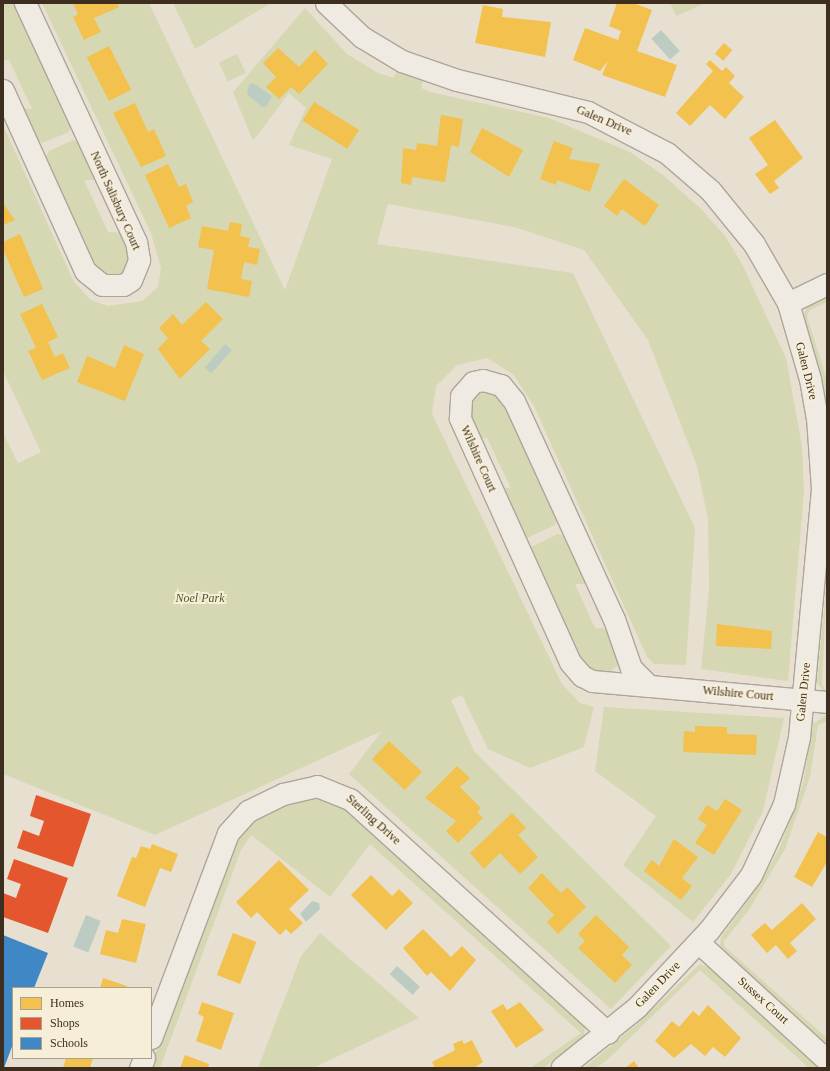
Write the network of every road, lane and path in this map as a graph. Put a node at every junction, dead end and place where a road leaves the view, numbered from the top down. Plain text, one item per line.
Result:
1 (25, 3) edge
2 (326, 3) edge
3 (3, 90) edge
4 (827, 284) edge
5 (788, 303) junction
6 (649, 686) junction
7 (803, 700) junction
8 (827, 702) edge
9 (698, 942) junction
10 (608, 1033) junction
11 (152, 1035) edge
12 (827, 1060) edge
13 (562, 1068) edge

1 - 3 street, North Salisbury Court
2 - 5 street, Galen Drive
4 - 5 street
5 - 7 street, Galen Drive
6 - 6 street, Wilshire Court
6 - 7 street, Wilshire Court
7 - 8 street, Wilshire Court
7 - 9 street, Galen Drive
9 - 10 street, Galen Drive
9 - 12 street, Sussex Court
10 - 11 street, Sterling Drive
10 - 13 street, Galen Drive

